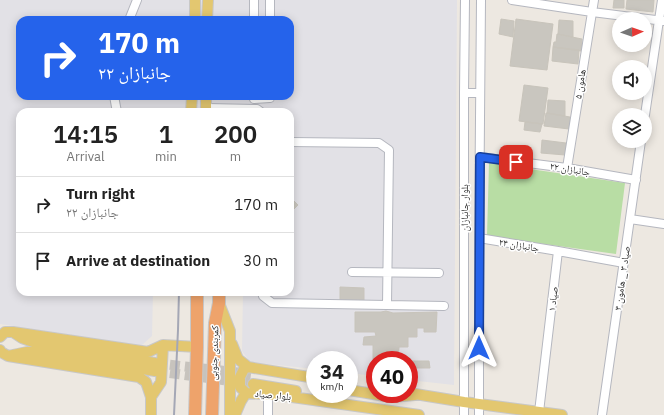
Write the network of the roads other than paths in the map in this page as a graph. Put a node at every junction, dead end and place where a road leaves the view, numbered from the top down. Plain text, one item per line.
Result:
1 (137, 0) edge
2 (195, 0) edge
3 (208, 0) edge
4 (254, 0) edge
5 (270, 0) edge
6 (465, 0) edge
7 (481, 0) edge
8 (512, 0) edge
9 (594, 0) edge
10 (662, 0) edge
11 (527, 1) edge
12 (592, 12) junction
13 (131, 16) edge
14 (195, 16) edge
15 (207, 16) edge
16 (254, 16) edge
17 (270, 16) edge
18 (661, 21) edge
19 (464, 93) junction
20 (480, 93) junction
21 (646, 108) edge
22 (294, 142) edge
23 (640, 148) edge
24 (480, 157) junction
25 (567, 168) junction
26 (636, 180) junction
27 (630, 219) junction
28 (664, 224) edge
29 (479, 238) junction
30 (558, 251) junction
31 (624, 262) junction
32 (352, 272) dead end
33 (387, 272) junction
34 (439, 273) dead end
35 (197, 296) edge
36 (263, 296) edge
37 (219, 297) edge
38 (464, 304) junction
39 (479, 304) junction
40 (387, 305) junction
41 (444, 306) dead end
42 (13, 332) junction
43 (0, 337) edge
44 (230, 340) junction
45 (163, 345) junction
46 (197, 347) junction
47 (4, 353) edge
48 (251, 375) junction
49 (306, 378) edge
50 (306, 383) edge
51 (306, 391) edge
52 (246, 393) junction
53 (268, 394) junction
54 (418, 395) edge
55 (151, 397) junction
56 (358, 400) edge
57 (464, 402) junction
58 (479, 404) junction
59 (539, 412) junction
60 (151, 415) edge
61 (195, 415) edge
62 (212, 415) edge
63 (230, 415) edge
64 (235, 415) edge
65 (268, 415) edge
66 (416, 415) edge
67 (464, 415) edge
68 (479, 415) edge
69 (562, 415) edge
70 (602, 415) edge

1 - 13 street
2 - 14 main road
3 - 15 main road
4 - 16 street
5 - 17 street
6 - 19 street, بلوار جانبازان
7 - 20 street, بلوار جانبازان
8 - 11 street
9 - 12 street, هامون ۵
10 - 18 street
11 - 12 street
12 - 18 street
12 - 25 street, هامون ۵
18 - 21 street
19 - 20 street
19 - 38 street, بلوار جانبازان
20 - 24 street, بلوار جانبازان
22 - 33 street
23 - 26 street, صیاد ۳ _ هامون ۳
24 - 25 street, جانبازان ۲۲
24 - 29 street, بلوار جانبازان
25 - 26 street, جانبازان ۲۲
26 - 27 street, صیاد ۳ _ هامون ۳
27 - 28 street
27 - 31 street, صیاد ۳ _ هامون ۳
29 - 30 street, جانبازان ۲۴
29 - 39 street, بلوار جانبازان
30 - 31 street
30 - 59 street, صیاد ۱
31 - 70 street, صیاد ۳ _ هامون ۳
32 - 33 street
33 - 34 street
33 - 40 street
35 - 46 highway, کمربندی جنوبی
36 - 40 street
37 - 44 main road
37 - 62 highway, کمربندی جنوبی
38 - 39 street
38 - 57 street, بلوار جانبازان
39 - 58 street, بلوار جانبازان
40 - 41 street
42 - 43 main road
42 - 45 main road
42 - 47 main road
44 - 48 main road
44 - 63 main road
45 - 46 main road
45 - 55 main road
46 - 61 highway, کمربندی جنوبی
47 - 55 main road
48 - 49 main road
48 - 50 main road
48 - 51 main road
48 - 52 main road
52 - 53 main road, بلوار صیاد
52 - 64 main road, بلوار صیاد
53 - 65 street
53 - 66 main road, بلوار صیاد
54 - 57 main road
55 - 60 main road
56 - 66 main road
57 - 58 main road
57 - 67 street, بلوار جانبازان
58 - 59 main road
58 - 68 street, بلوار جانبازان
59 - 69 main road

